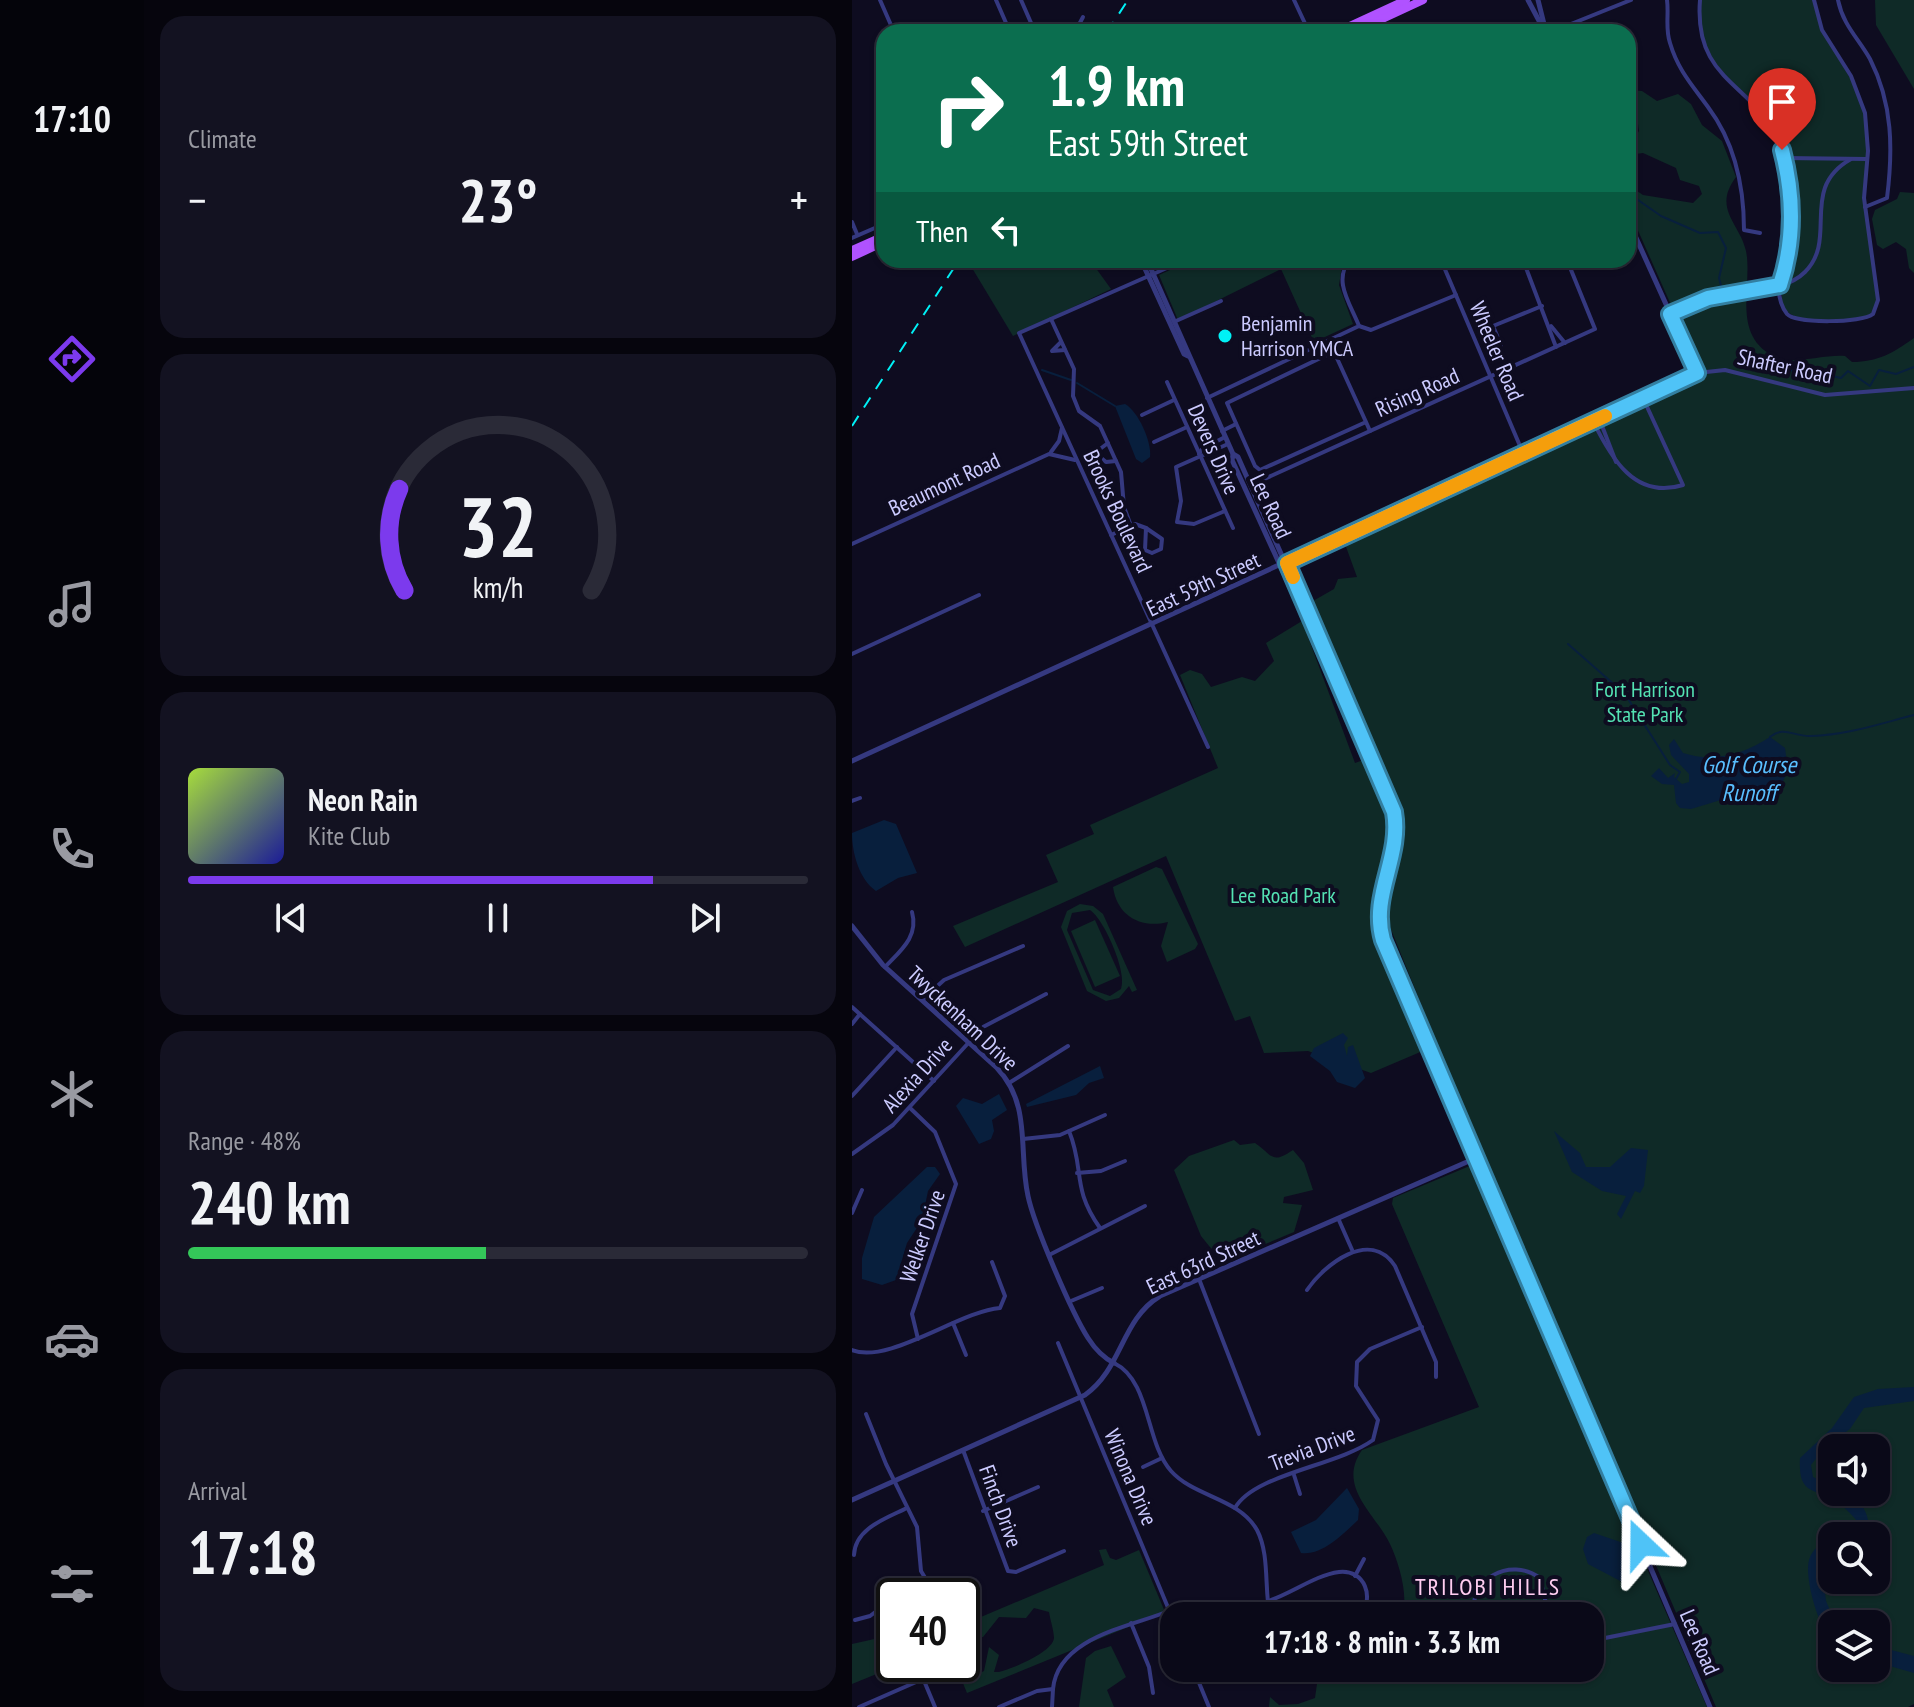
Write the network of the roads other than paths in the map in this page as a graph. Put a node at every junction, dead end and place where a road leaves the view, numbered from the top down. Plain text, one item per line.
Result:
1 (880, 0) edge
2 (996, 0) edge
3 (1021, 0) edge
4 (1294, 0) edge
5 (1406, 0) edge
6 (1412, 0) edge
7 (1423, 0) edge
8 (1528, 0) edge
9 (1538, 0) edge
10 (1631, 0) edge
11 (1667, 0) edge
12 (1700, 0) edge
13 (1814, 0) edge
14 (1838, 0) edge
15 (1390, 16) junction
16 (1083, 17) dead end
17 (890, 24) edge
18 (1006, 24) edge
19 (1032, 24) edge
20 (1079, 24) edge
21 (1305, 24) edge
22 (1354, 24) edge
23 (1372, 24) edge
24 (1542, 24) edge
25 (1545, 24) edge
26 (1568, 24) edge
27 (1784, 158) junction
28 (1851, 159) junction
29 (1867, 159) junction
30 (1865, 207) junction
31 (852, 222) edge
32 (876, 228) edge
33 (1760, 233) dead end
34 (855, 237) edge
35 (1636, 238) edge
36 (876, 242) edge
37 (876, 244) edge
38 (852, 250) edge
39 (852, 257) edge
40 (1146, 268) edge
41 (1149, 268) edge
42 (1167, 268) edge
43 (1346, 268) edge
44 (1444, 268) edge
45 (1526, 268) edge
46 (1570, 268) edge
47 (1151, 275) junction
48 (1780, 285) junction
49 (1456, 295) junction
50 (1221, 301) dead end
51 (1542, 306) junction
52 (1670, 314) junction
53 (1051, 319) junction
54 (1176, 321) junction
55 (1550, 324) junction
56 (1359, 326) junction
57 (1061, 342) junction
58 (1565, 343) junction
59 (1501, 345) dead end
60 (1556, 347) junction
61 (1065, 350) junction
62 (1188, 356) junction
63 (1697, 373) junction
64 (1491, 377) junction
65 (1167, 382) dead end
66 (1914, 388) edge
67 (1207, 398) junction
68 (1643, 398) junction
69 (1174, 400) junction
70 (1142, 415) dead end
71 (1596, 420) junction
72 (1366, 422) junction
73 (1236, 424) junction
74 (1062, 427) junction
75 (1187, 427) junction
76 (1370, 431) junction
77 (1225, 437) junction
78 (1154, 442) dead end
79 (1108, 443) junction
80 (1247, 448) junction
81 (1049, 454) junction
82 (1199, 454) junction
83 (1233, 454) junction
84 (1523, 454) junction
85 (1077, 461) junction
86 (1116, 461) junction
87 (1251, 485) junction
88 (1225, 511) junction
89 (1131, 526) junction
90 (1146, 528) junction
91 (1233, 528) dead end
92 (1111, 535) junction
93 (852, 544) edge
94 (1284, 564) junction
95 (979, 595) dead end
96 (1153, 625) junction
97 (852, 654) edge
98 (1208, 747) dead end
99 (852, 761) edge
100 (860, 798) dead end
101 (852, 801) edge
102 (912, 912) dead end
103 (852, 926) edge
104 (1023, 946) dead end
105 (885, 967) junction
106 (1046, 994) dead end
107 (922, 1000) junction
108 (852, 1007) edge
109 (860, 1014) junction
110 (852, 1024) edge
111 (969, 1042) junction
112 (1068, 1046) dead end
113 (897, 1047) junction
114 (934, 1081) junction
115 (1009, 1083) junction
116 (852, 1096) edge
117 (910, 1108) junction
118 (1105, 1115) dead end
119 (1069, 1131) junction
120 (1023, 1139) junction
121 (852, 1154) edge
122 (1476, 1158) junction
123 (1125, 1161) dead end
124 (1077, 1173) junction
125 (862, 1190) dead end
126 (1145, 1206) dead end
127 (852, 1213) edge
128 (1338, 1218) junction
129 (1100, 1228) junction
130 (1353, 1253) junction
131 (1051, 1254) junction
132 (992, 1262) dead end
133 (1199, 1279) junction
134 (1102, 1288) dead end
135 (1307, 1290) dead end
136 (1071, 1301) junction
137 (953, 1323) junction
138 (1422, 1327) junction
139 (918, 1339) junction
140 (1058, 1343) dead end
141 (852, 1350) edge
142 (966, 1355) dead end
143 (1114, 1363) junction
144 (1436, 1377) dead end
145 (1081, 1398) junction
146 (866, 1414) dead end
147 (1259, 1434) dead end
148 (963, 1450) junction
149 (1162, 1458) junction
150 (1143, 1467) dead end
151 (1294, 1475) junction
152 (894, 1481) junction
153 (1038, 1487) dead end
154 (1300, 1494) dead end
155 (852, 1500) edge
156 (907, 1508) junction
157 (1235, 1508) junction
158 (983, 1511) junction
159 (1064, 1551) dead end
160 (854, 1555) dead end
161 (1364, 1559) dead end
162 (1355, 1576) junction
163 (924, 1578) edge
164 (1267, 1601) joint
165 (1165, 1602) edge
166 (1365, 1602) edge
167 (1473, 1602) edge
168 (1546, 1602) edge
169 (876, 1611) edge
170 (1160, 1614) edge
171 (855, 1620) dead end
172 (1131, 1623) junction
173 (1675, 1624) junction
174 (1604, 1638) edge
175 (916, 1682) edge
176 (924, 1682) edge
177 (1199, 1682) edge
178 (1053, 1689) junction
179 (1153, 1693) dead end
180 (859, 1707) edge
181 (935, 1707) edge
182 (999, 1707) edge
183 (1052, 1707) edge
184 (1209, 1707) edge
185 (1710, 1707) edge

1 - 17 street
2 - 18 street
3 - 19 street
4 - 21 street
5 - 22 main road
6 - 15 main road
7 - 15 main road
8 - 24 street
9 - 25 street
10 - 26 street
11 - 33 street
12 - 27 street
13 - 29 street
14 - 30 street
15 - 23 main road
16 - 20 street
27 - 28 street
27 - 48 street
28 - 29 street
28 - 48 street
29 - 30 street
30 - 48 street
31 - 34 street
32 - 34 street
35 - 52 street
36 - 38 main road
37 - 39 main road
40 - 47 street, Lee Road
41 - 47 street, Lee Road
42 - 47 street
43 - 56 street
44 - 49 street, Wheeler Road
45 - 51 street
46 - 58 street, Rising Road
47 - 53 street
47 - 54 street, Lee Road
47 - 62 street, Lee Road
48 - 52 street
49 - 56 street
49 - 64 street, Wheeler Road
50 - 54 street
51 - 55 street
51 - 59 street
52 - 63 street
53 - 57 street
53 - 74 street, Brooks Boulevard
54 - 62 street, Lee Road
55 - 58 street
55 - 60 street
56 - 67 street
57 - 61 street
57 - 61 street
58 - 60 street, Rising Road
60 - 64 street, Rising Road
61 - 79 street
62 - 67 street, Lee Road
63 - 66 street, Shafter Road
63 - 68 street, East 59th Street
64 - 76 street, Rising Road
64 - 84 street, Wheeler Road
65 - 69 street, Devers Drive
67 - 77 street, Lee Road
68 - 71 street, East 59th Street
68 - 71 street
69 - 70 street
69 - 75 street, Devers Drive
71 - 84 street, East 59th Street
72 - 73 street
72 - 76 street
72 - 80 street
73 - 77 street
73 - 80 street
74 - 81 street
74 - 85 street, Brooks Boulevard
75 - 78 street
75 - 82 street, Devers Drive
76 - 87 street, Rising Road
77 - 82 street
77 - 83 street, Lee Road
79 - 86 street
79 - 86 street
80 - 83 street
81 - 85 street
81 - 93 street, Beaumont Road
82 - 88 street, Devers Drive
82 - 88 street
83 - 87 street, Lee Road
83 - 94 street, Lee Road
84 - 94 street, East 59th Street
85 - 92 street, Brooks Boulevard
86 - 89 street
87 - 94 street, Lee Road
88 - 91 street, Devers Drive
89 - 90 street
89 - 92 street
90 - 90 street
92 - 96 street, Brooks Boulevard
94 - 96 street, East 59th Street
94 - 122 street, Lee Road
95 - 97 street
96 - 98 street, Brooks Boulevard
96 - 99 street, East 59th Street
100 - 101 street
102 - 105 street
103 - 105 street, Twyckenham Drive
104 - 107 street
105 - 107 street, Twyckenham Drive
106 - 111 street, Alexia Drive
107 - 111 street, Twyckenham Drive
108 - 109 street
109 - 110 street
109 - 113 street
111 - 114 street, Alexia Drive
111 - 115 street, Twyckenham Drive
112 - 115 street
113 - 114 street
113 - 116 street
114 - 117 street, Alexia Drive
115 - 120 street, Twyckenham Drive
117 - 121 street, Alexia Drive
117 - 139 street, Welker Drive
118 - 119 street
119 - 120 street
119 - 124 street
120 - 131 street, Twyckenham Drive
122 - 128 street, East 63rd Street
122 - 173 street, Lee Road
123 - 124 street
124 - 129 street
125 - 127 street
126 - 129 street
128 - 130 street
128 - 133 street, East 63rd Street
129 - 131 street
130 - 135 street
130 - 138 street
131 - 136 street, Twyckenham Drive
132 - 137 street
133 - 143 street, East 63rd Street
133 - 147 street
134 - 136 street
136 - 143 street, Twyckenham Drive
137 - 139 street
137 - 142 street
138 - 144 street
138 - 151 street, Trevia Drive
139 - 141 street
140 - 145 street, Winona Drive
143 - 145 street, East 63rd Street
143 - 149 street
145 - 148 street, East 63rd Street
145 - 165 street, Winona Drive
146 - 152 street
148 - 152 street, East 63rd Street
148 - 158 street, Finch Drive
149 - 150 street
149 - 157 street
151 - 154 street
151 - 157 street, Trevia Drive
152 - 155 street, East 63rd Street
152 - 156 street
153 - 158 street
156 - 160 street
156 - 163 street
157 - 164 street
158 - 159 street, Finch Drive
161 - 162 street
162 - 164 street
162 - 166 street
167 - 168 street
169 - 171 street
170 - 172 street
172 - 178 street
172 - 179 street
173 - 174 street
173 - 185 street, Lee Road
175 - 180 street
176 - 181 street
177 - 184 street
178 - 182 street
178 - 183 street

